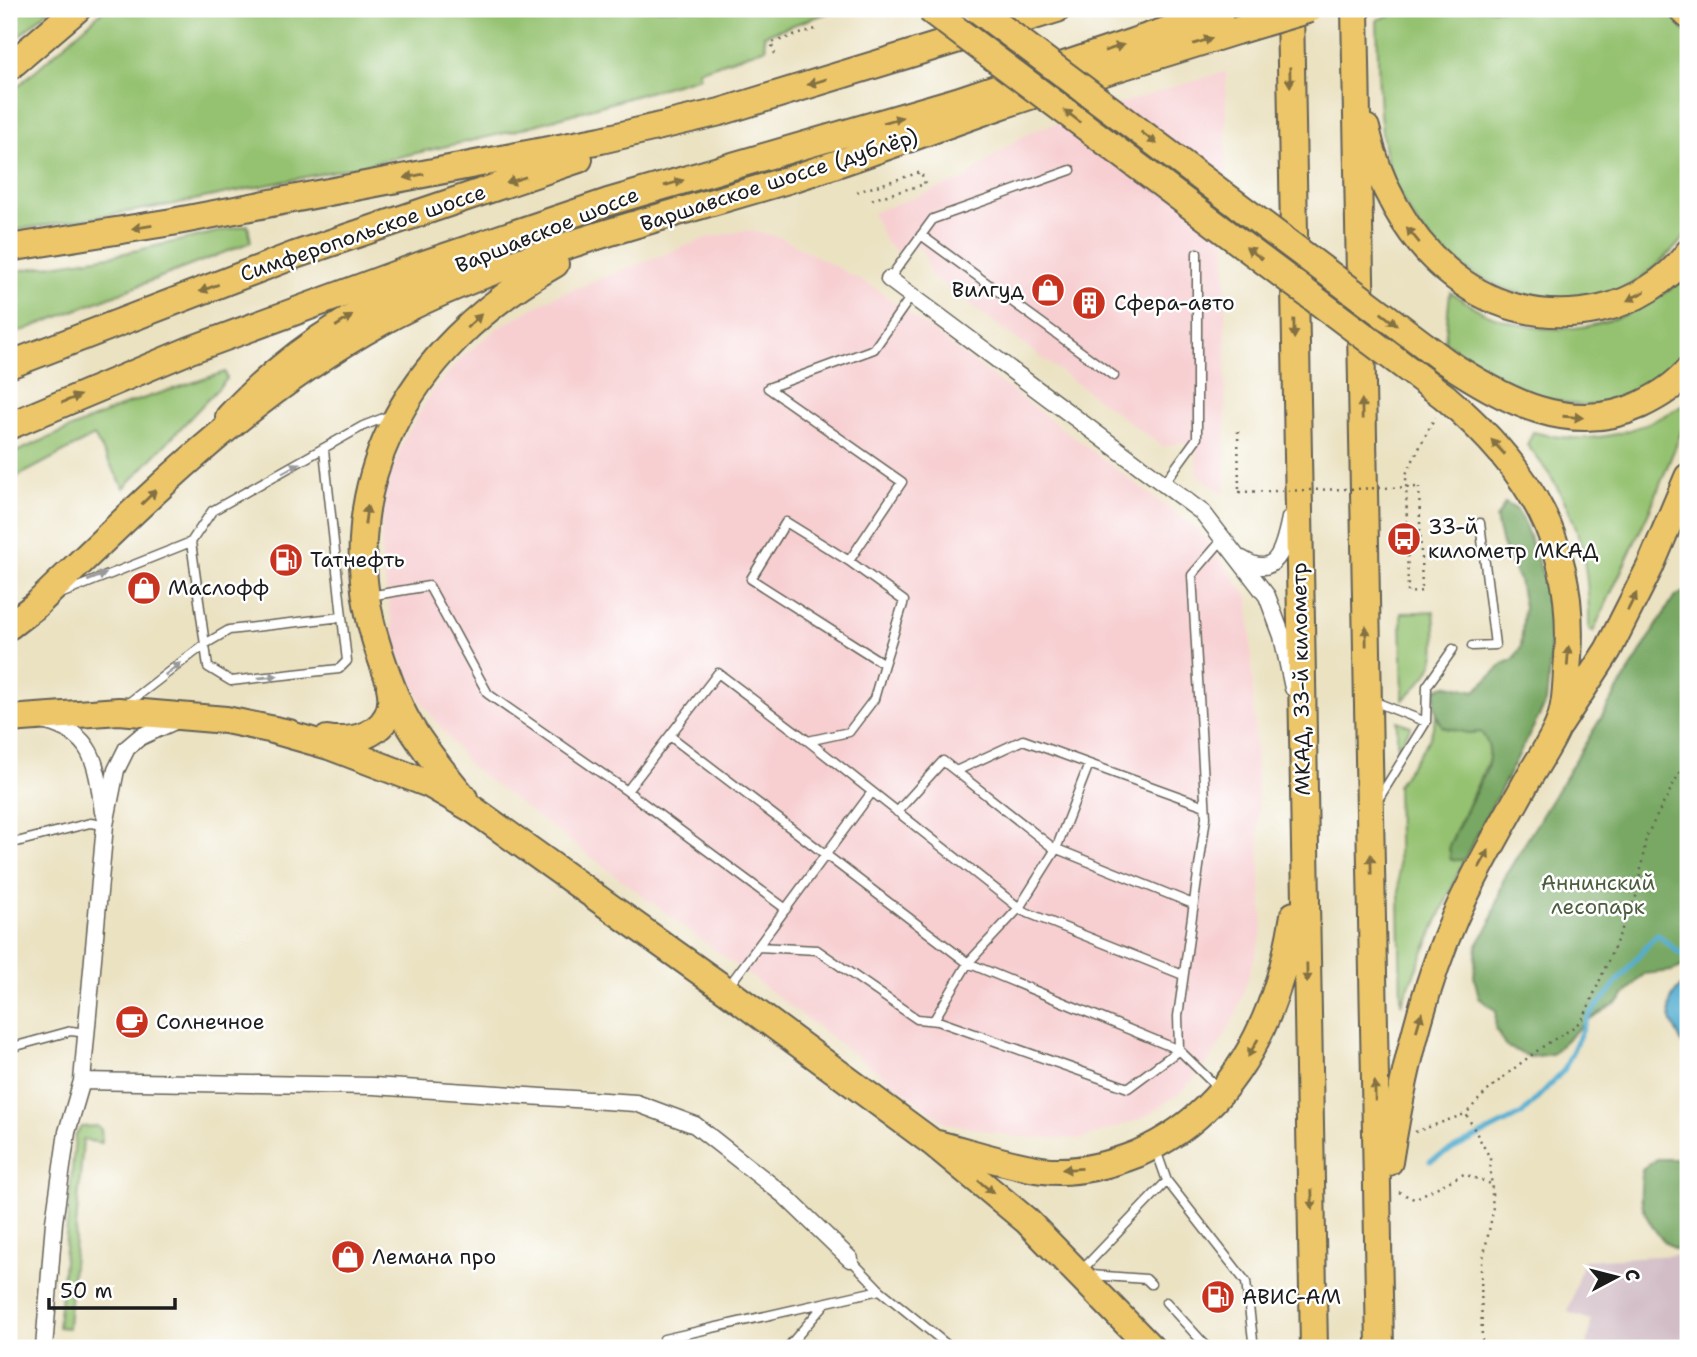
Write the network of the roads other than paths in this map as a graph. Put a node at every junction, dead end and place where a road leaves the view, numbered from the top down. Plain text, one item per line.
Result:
1 (77, 9) edge
2 (929, 9) edge
3 (977, 9) edge
4 (1057, 9) edge
5 (1290, 9) edge
6 (1310, 9) edge
7 (1355, 9) edge
8 (1682, 9) edge
9 (1688, 15) edge
10 (1234, 20) edge
11 (1355, 36) junction
12 (9, 67) edge
13 (720, 112) junction
14 (1071, 170) dead end
15 (608, 202) junction
16 (609, 233) junction
17 (921, 235) junction
18 (9, 248) edge
19 (555, 252) junction
20 (1197, 253) dead end
21 (1688, 253) edge
22 (454, 267) junction
23 (890, 279) joint
24 (362, 286) junction
25 (912, 295) junction
26 (9, 365) edge
27 (1688, 371) edge
28 (1114, 376) dead end
29 (397, 413) junction
30 (9, 426) edge
31 (1297, 446) junction
32 (201, 447) junction
33 (324, 450) junction
34 (1688, 477) edge
35 (1165, 482) junction
36 (1480, 523) dead end
37 (1224, 538) junction
38 (191, 542) junction
39 (1240, 557) junction
40 (849, 561) junction
41 (366, 596) junction
42 (35, 606) junction
43 (342, 617) junction
44 (9, 626) edge
45 (205, 644) junction
46 (1472, 646) dead end
47 (1453, 649) dead end
48 (884, 664) junction
49 (388, 678) junction
50 (1367, 699) junction
51 (119, 710) junction
52 (189, 716) junction
53 (16, 717) edge
54 (1426, 722) junction
55 (1560, 724) junction
56 (273, 730) junction
57 (670, 736) junction
58 (808, 741) junction
59 (1303, 750) junction
60 (1089, 764) junction
61 (956, 771) junction
62 (627, 791) junction
63 (1303, 791) junction
64 (872, 792) junction
65 (1205, 806) junction
66 (474, 810) junction
67 (897, 812) junction
68 (1370, 812) junction
69 (105, 825) junction
70 (9, 844) edge
71 (1056, 849) junction
72 (826, 855) junction
73 (1193, 904) junction
74 (1019, 908) junction
75 (786, 909) junction
76 (758, 947) junction
77 (968, 963) junction
78 (1183, 975) junction
79 (726, 989) junction
80 (934, 1020) junction
81 (89, 1033) junction
82 (9, 1048) edge
83 (1179, 1050) junction
84 (82, 1081) junction
85 (1223, 1093) junction
86 (933, 1143) junction
87 (1154, 1146) junction
88 (1167, 1181) junction
89 (1378, 1257) junction
90 (850, 1259) joint
91 (1078, 1274) junction
92 (1151, 1284) dead end
93 (880, 1290) junction
94 (1166, 1301) dead end
95 (825, 1304) junction
96 (664, 1339) dead end
97 (44, 1348) edge
98 (788, 1348) edge
99 (951, 1348) edge
100 (1152, 1348) edge
101 (1208, 1348) edge
102 (1254, 1348) edge
103 (1314, 1348) edge
104 (1380, 1348) edge

1 - 12 main road
55 -> 2 main road, bridge
3 -> 27 main road, bridge
4 -> 13 main road
5 -> 31 main road, МКАД, 33-й километр
6 - 10 main road, Варшавское шоссе (дублёр), bridge
7 - 11 main road
8 - 9 main road
15 -> 10 main road, Варшавское шоссе
16 -> 10 main road, Варшавское шоссе (дублёр)
21 -> 11 main road
50 -> 11 main road
13 -> 18 main road
13 -> 26 main road, Симферопольское шоссе
14 - 17 lane
15 - 22 main road, Варшавское шоссе
15 - 24 main road
16 - 19 main road, Варшавское шоссе (дублёр)
29 -> 16 main road
17 - 23 lane
17 - 28 lane
19 - 22 street
19 - 32 main road, Варшавское шоссе (дублёр)
20 - 35 lane
22 - 24 street
32 -> 22 main road, Варшавское шоссе
23 - 25 street
30 -> 24 main road
25 - 35 street
25 - 40 lane
29 - 33 lane
41 -> 29 main road
31 - 39 street
31 - 59 main road, МКАД, 33-й километр
42 -> 32 main road, Варшавское шоссе
38 -> 33 lane
33 - 43 lane
55 -> 34 main road
35 - 37 street
36 - 46 lane
37 - 39 street
37 - 65 lane
42 -> 38 lane
38 - 45 lane
39 - 59 street
40 - 48 lane
40 - 48 lane
41 - 49 main road
41 - 62 lane
42 - 44 main road, Варшавское шоссе
43 - 45 lane
45 -> 43 lane
51 -> 45 lane
47 - 54 lane
48 - 58 lane
49 - 56 main road
49 - 66 main road
50 - 54 lane
50 - 68 main road
51 - 52 main road
51 - 53 main road
52 - 56 main road
52 - 69 street
53 - 69 street
54 - 68 lane
89 -> 55 main road
56 - 66 main road
57 - 58 lane
57 - 62 lane
57 - 72 lane
58 - 64 lane
59 - 63 main road, МКАД, 33-й километр
60 - 61 lane
60 - 65 lane
60 - 71 lane
61 - 67 lane
61 - 71 lane
62 - 75 lane
63 -> 85 main road
63 -> 103 main road, МКАД, 33-й километр
64 - 67 lane
64 - 72 lane
65 - 73 lane
66 - 79 main road
67 - 74 lane
89 -> 68 main road
69 - 70 lane
69 - 81 street
71 - 73 lane
71 - 74 lane
72 - 75 lane
72 - 77 lane
73 - 78 lane
74 - 77 lane
74 - 78 lane
75 - 76 lane
76 - 79 lane
76 - 80 lane
77 - 80 lane
77 - 83 lane
78 - 83 lane
79 - 86 main road
80 - 83 lane
81 - 82 lane
81 - 84 street
83 - 85 lane
84 - 90 street
84 - 97 street
85 - 87 main road
87 -> 86 main road
86 -> 91 main road
87 - 88 lane
88 - 91 lane
88 - 102 lane
89 - 104 main road
90 - 93 lane
91 - 92 lane
91 - 100 main road
93 - 95 lane
93 - 99 lane
94 - 101 lane
95 - 96 lane
95 - 98 lane

